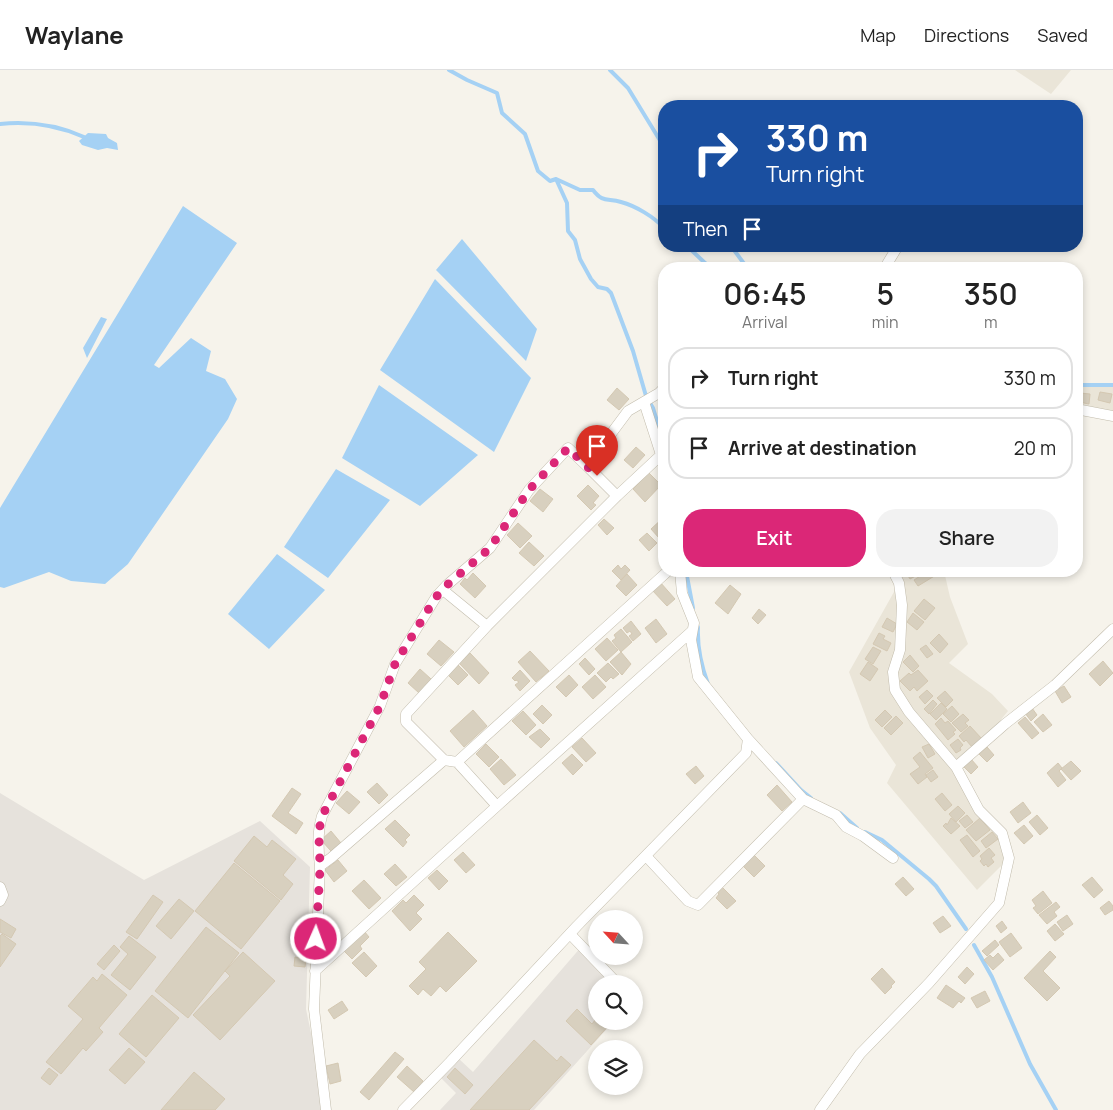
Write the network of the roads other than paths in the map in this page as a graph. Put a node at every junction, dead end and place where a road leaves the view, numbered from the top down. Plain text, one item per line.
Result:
1 (658, 392) edge
2 (644, 402) junction
3 (1083, 410) edge
4 (1113, 416) edge
5 (658, 447) edge
6 (658, 463) edge
7 (587, 466) junction
8 (617, 496) junction
9 (661, 577) edge
10 (681, 577) edge
11 (896, 577) edge
12 (443, 590) junction
13 (487, 626) junction
14 (1113, 629) edge
15 (692, 632) junction
16 (748, 739) junction
17 (444, 760) junction
18 (457, 762) junction
19 (956, 767) junction
20 (803, 799) junction
21 (496, 806) junction
22 (646, 856) junction
23 (893, 858) dead end
24 (320, 866) junction
25 (0, 887) edge
26 (0, 901) edge
27 (570, 934) junction
28 (315, 972) junction
29 (609, 975) edge
30 (326, 1110) edge
31 (403, 1110) edge
32 (820, 1110) edge

1 - 2 street
2 - 5 street
2 - 7 street
3 - 4 street
6 - 8 street
7 - 8 street
7 - 12 street
8 - 13 street
9 - 18 street
10 - 15 street
11 - 19 street
12 - 13 street
12 - 24 street
13 - 17 street
14 - 19 street
15 - 16 street
15 - 21 street
16 - 20 street
16 - 22 street
17 - 18 street
17 - 24 street
18 - 21 street
19 - 32 street
20 - 22 street
20 - 23 street
21 - 28 street
22 - 27 street
24 - 28 street
25 - 26 street
27 - 29 street
27 - 31 street
28 - 30 street

